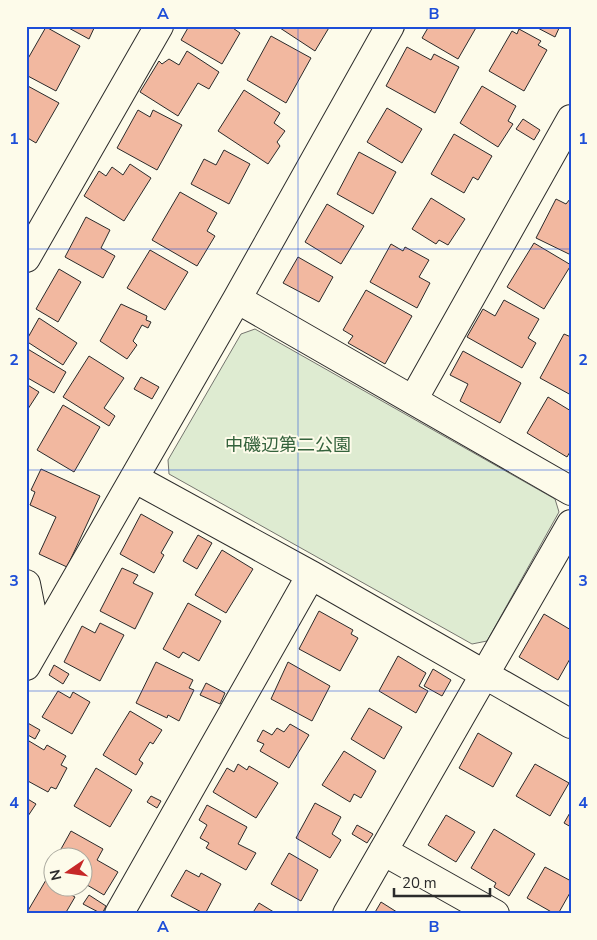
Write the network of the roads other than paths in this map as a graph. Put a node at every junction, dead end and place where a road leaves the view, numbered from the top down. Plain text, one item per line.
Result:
1 (159, 26) edge
2 (390, 26) edge
3 (571, 119) edge
4 (26, 258) edge
5 (237, 299) junction
6 (413, 400) junction
7 (134, 478) junction
8 (571, 491) edge
9 (571, 524) edge
10 (311, 576) junction
11 (26, 584) edge
12 (32, 655) edge
13 (484, 675) junction
14 (571, 724) edge
15 (383, 851) junction
16 (119, 914) edge
17 (347, 914) edge
18 (495, 914) edge

1 - 4 street
2 - 5 street
3 - 6 street
5 - 6 street
5 - 7 street
6 - 8 street
7 - 10 street
7 - 12 street
9 - 13 street
10 - 13 street
10 - 16 street
11 - 12 street
13 - 14 street
13 - 15 street
15 - 17 street
15 - 18 street

